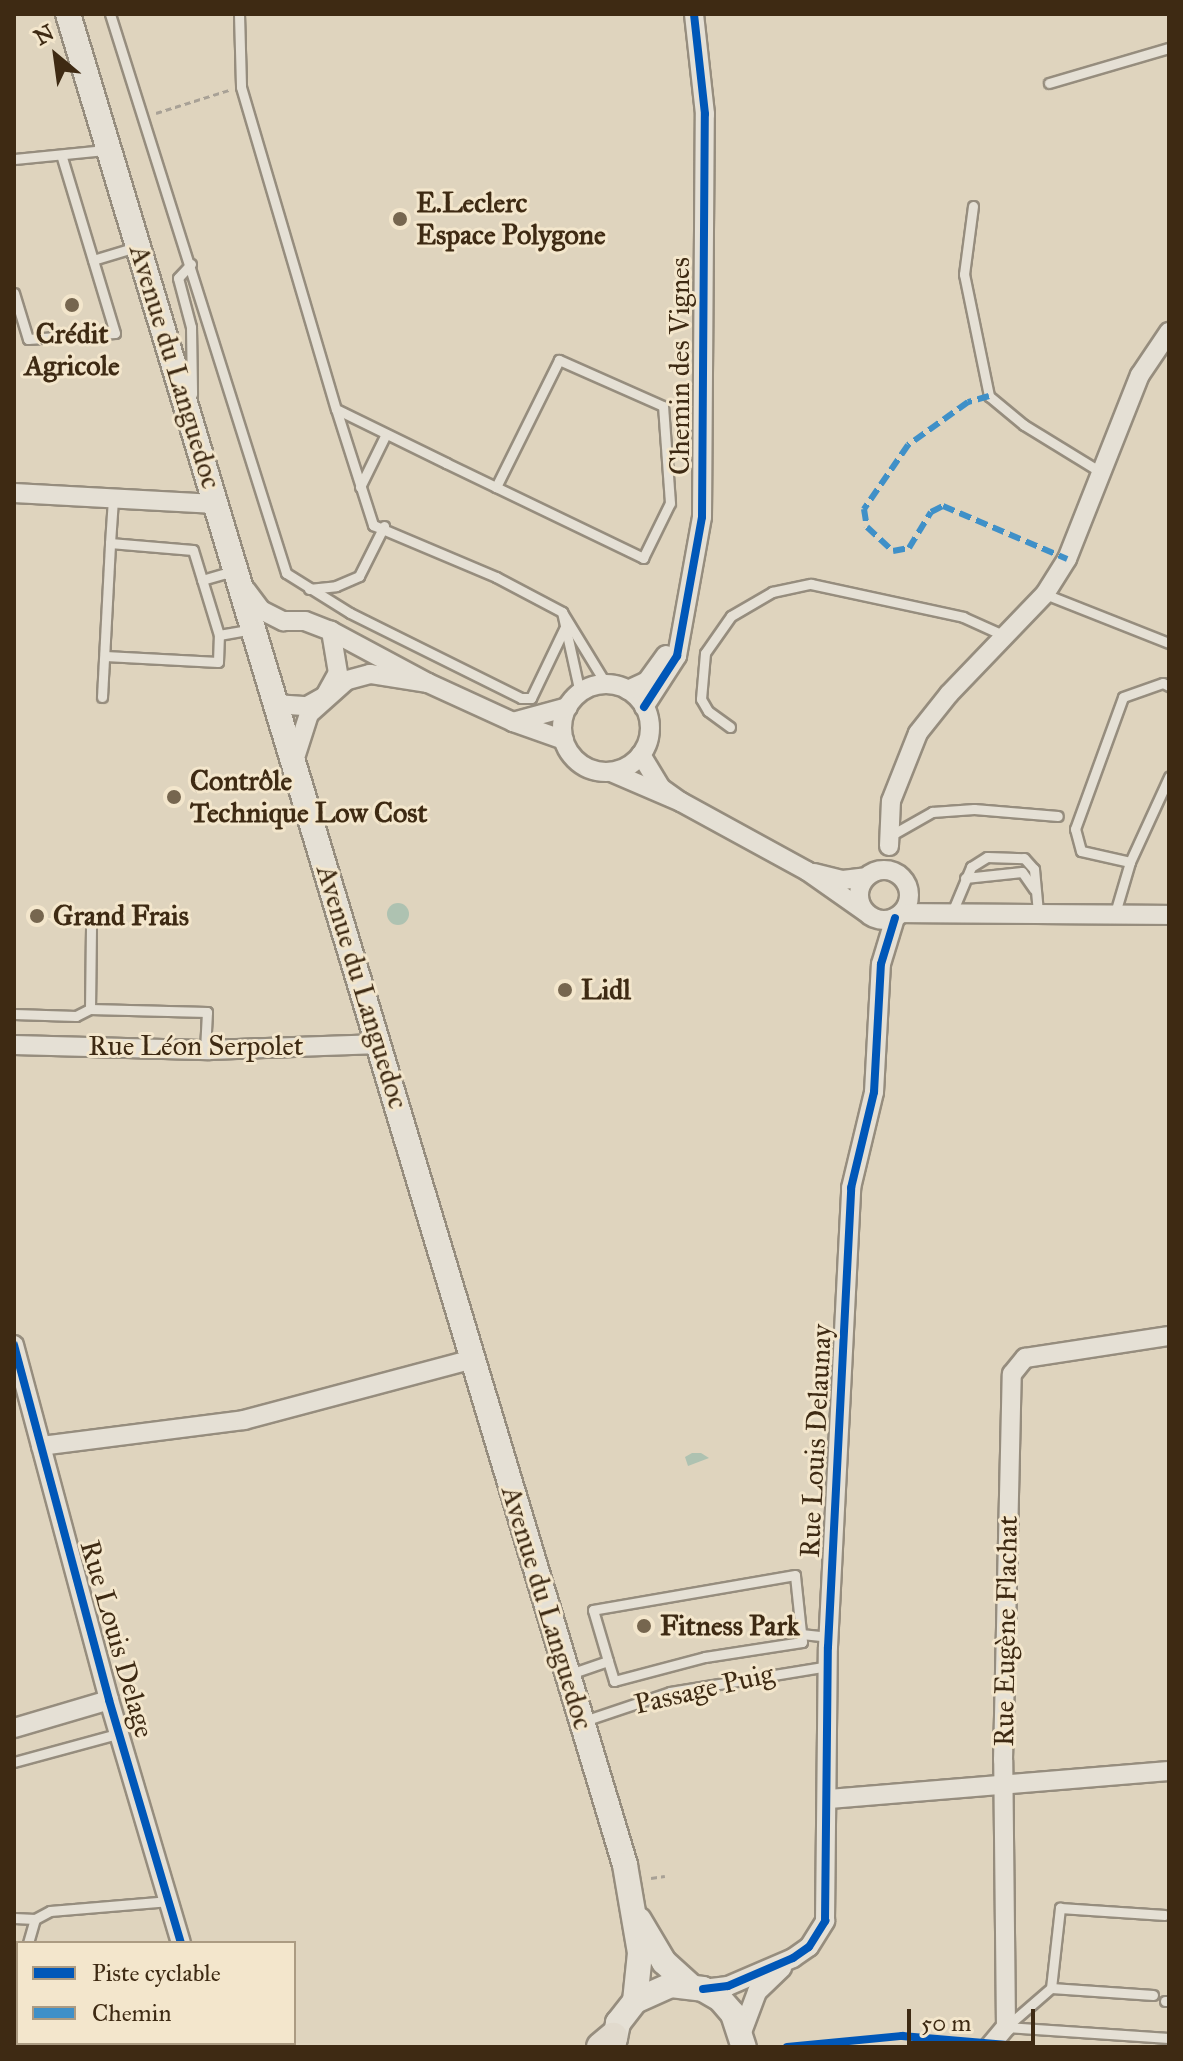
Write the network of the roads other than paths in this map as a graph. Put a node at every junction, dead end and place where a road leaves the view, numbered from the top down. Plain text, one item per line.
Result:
1 (68, 14) edge
2 (110, 14) edge
3 (239, 14) edge
4 (694, 14) edge
5 (1169, 48) edge
6 (1049, 83) dead end
7 (109, 150) junction
8 (62, 157) junction
9 (14, 159) edge
10 (973, 206) dead end
11 (137, 246) junction
12 (93, 260) junction
13 (191, 264) junction
14 (14, 293) edge
15 (1169, 332) edge
16 (336, 409) junction
17 (192, 429) junction
18 (386, 434) junction
19 (1099, 471) junction
20 (360, 487) junction
21 (496, 487) junction
22 (14, 493) edge
23 (113, 498) junction
24 (216, 504) junction
25 (384, 526) junction
26 (110, 543) junction
27 (235, 574) junction
28 (202, 580) junction
29 (308, 589) junction
30 (1045, 594) junction
31 (562, 612) junction
32 (283, 621) junction
33 (681, 623) junction
34 (565, 627) junction
35 (331, 631) junction
36 (219, 635) junction
37 (1005, 636) junction
38 (255, 637) junction
39 (1169, 643) edge
40 (105, 656) junction
41 (428, 683) junction
42 (606, 684) junction
43 (1169, 686) edge
44 (628, 690) junction
45 (325, 696) junction
46 (102, 697) dead end
47 (574, 700) junction
48 (275, 704) junction
49 (644, 707) junction
50 (513, 722) junction
51 (730, 727) dead end
52 (564, 740) junction
53 (641, 755) junction
54 (294, 760) junction
55 (611, 772) junction
56 (1169, 777) edge
57 (681, 802) junction
58 (1058, 816) dead end
59 (888, 842) junction
60 (1130, 862) junction
61 (807, 871) junction
62 (870, 875) junction
63 (965, 878) junction
64 (905, 883) junction
65 (1036, 892) junction
66 (953, 910) junction
67 (1038, 912) junction
68 (867, 913) junction
69 (1115, 913) junction
70 (898, 915) junction
71 (1169, 915) edge
72 (91, 928) dead end
73 (881, 964) junction
74 (90, 1009) junction
75 (14, 1014) edge
76 (379, 1044) junction
77 (14, 1045) edge
78 (205, 1049) junction
79 (1169, 1336) edge
80 (14, 1345) edge
81 (473, 1359) junction
82 (41, 1446) junction
83 (801, 1634) junction
84 (829, 1637) junction
85 (608, 1661) junction
86 (828, 1666) junction
87 (567, 1675) junction
88 (109, 1700) junction
89 (581, 1722) junction
90 (14, 1728) edge
91 (121, 1733) junction
92 (14, 1762) edge
93 (1169, 1771) edge
94 (1003, 1783) junction
95 (829, 1799) junction
96 (170, 1901) junction
97 (1165, 1915) dead end
98 (637, 1916) junction
99 (14, 1918) edge
100 (35, 1919) junction
101 (29, 1941) edge
102 (180, 1941) edge
103 (793, 1958) junction
104 (697, 1988) junction
105 (1051, 1988) junction
106 (1153, 1995) dead end
107 (635, 2001) junction
108 (1006, 2027) junction
109 (1169, 2038) edge
110 (743, 2039) edge
111 (609, 2044) edge
112 (989, 2047) edge

1 - 7 main road, Avenue du Languedoc
2 - 13 lane
3 - 16 lane
4 - 33 street, Chemin des Vignes
5 - 6 lane
7 - 8 lane
7 - 11 main road, Avenue du Languedoc
8 - 9 lane
8 - 12 lane
10 - 19 lane
11 - 12 lane
11 - 17 main road, Avenue du Languedoc
12 - 14 lane
13 - 17 lane
13 - 29 lane
15 - 19 street
16 - 18 lane
16 - 20 lane
17 - 24 main road, Avenue du Languedoc
18 - 20 lane
18 - 21 lane
19 - 30 street
20 - 25 lane
21 - 21 lane
22 - 23 street
23 - 24 street
23 - 26 lane
24 - 27 main road, Avenue du Languedoc
25 - 29 lane
25 - 31 lane
26 - 28 lane
26 - 40 lane
27 - 28 lane
27 - 32 street
27 - 38 main road, Avenue du Languedoc
28 - 36 lane
29 - 34 lane
30 - 37 street
30 - 39 lane
31 - 34 lane
31 - 42 lane
32 - 35 street
32 - 38 street
33 - 44 street, Chemin des Vignes
33 - 49 street, Chemin des Vignes
34 - 47 lane
35 - 41 street
35 - 45 street
36 - 38 lane
36 - 40 lane
37 - 51 lane
37 - 59 street
38 - 48 main road, Avenue du Languedoc
40 - 46 lane
41 - 45 street
41 - 50 street
42 - 44 street
42 - 47 street
43 - 60 lane
44 - 49 street
45 - 48 street
45 - 54 street
47 - 50 street
47 - 52 street
48 - 54 main road, Avenue du Languedoc
49 - 53 street
50 - 52 street
52 - 55 street
53 - 55 street
53 - 57 street
54 - 76 main road, Avenue du Languedoc
55 - 57 street
56 - 60 lane
57 - 61 street
58 - 59 lane
59 - 62 street
59 - 64 street
60 - 69 lane
61 - 62 street
61 - 68 street
62 - 64 street
62 - 68 street
63 - 65 lane
63 - 65 lane
63 - 66 lane
64 - 66 street
64 - 70 street
65 - 67 lane
66 - 67 street
66 - 70 street
67 - 69 street
68 - 70 street
68 - 73 street, Rue Louis Delaunay
69 - 71 street
70 - 73 street, Rue Louis Delaunay
72 - 74 lane
73 - 84 street, Rue Louis Delaunay
74 - 75 lane
74 - 78 lane
76 - 78 street, Rue Léon Serpolet
76 - 81 main road, Avenue du Languedoc
77 - 78 street, Rue Léon Serpolet
79 - 94 street, Rue Eugène Flachat
80 - 82 street, Rue Louis Delage
81 - 82 street
81 - 87 main road, Avenue du Languedoc
82 - 88 street, Rue Louis Delage
83 - 84 lane
83 - 85 lane
83 - 85 lane
84 - 86 street, Rue Louis Delaunay
85 - 87 lane
86 - 89 lane, Passage Puig
86 - 95 street, Rue Louis Delaunay
87 - 89 main road, Avenue du Languedoc
88 - 90 street
88 - 91 street, Rue Louis Delage
89 - 98 main road, Avenue du Languedoc
91 - 92 lane
91 - 96 street, Rue Louis Delage
93 - 94 street
94 - 95 street
94 - 108 street, Rue Eugène Flachat
95 - 103 street, Rue Louis Delaunay
96 - 100 lane
96 - 102 street, Rue Louis Delage
97 - 105 lane
98 - 104 main road, Avenue du Languedoc
98 - 107 main road, Avenue du Languedoc
99 - 100 lane
100 - 101 lane
103 - 104 street
103 - 110 street, Rue Louis Delaunay
104 - 107 main road
104 - 110 main road, Avenue du Languedoc
105 - 106 lane
105 - 108 lane
107 - 111 main road
108 - 109 lane
108 - 112 street

